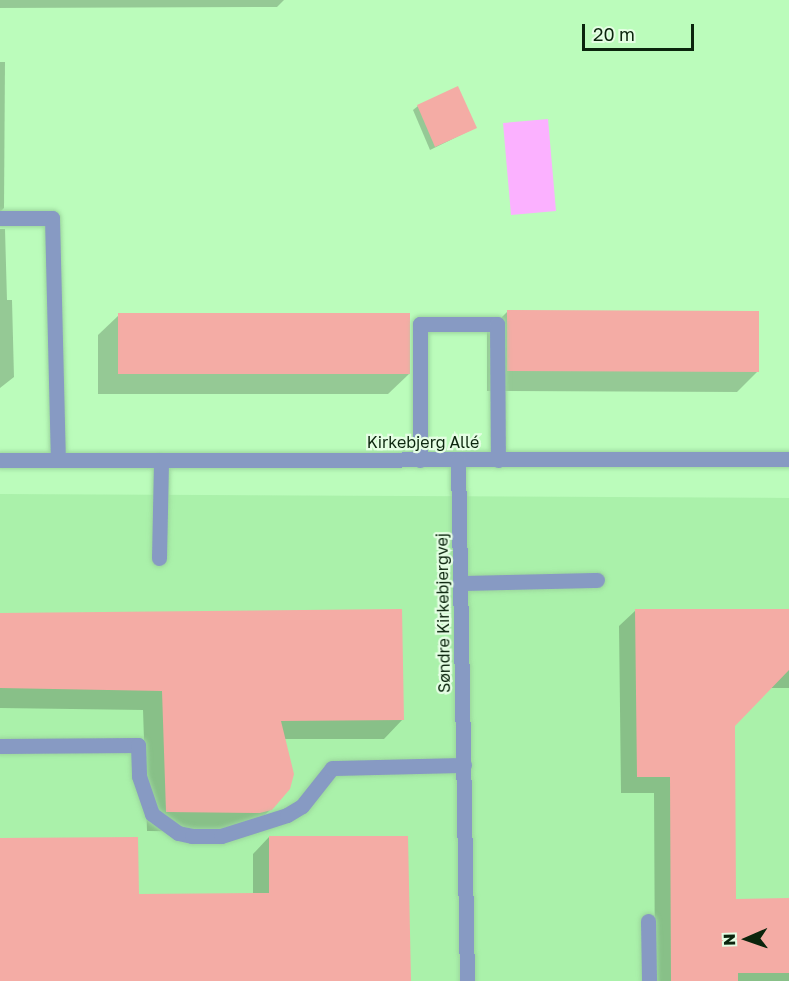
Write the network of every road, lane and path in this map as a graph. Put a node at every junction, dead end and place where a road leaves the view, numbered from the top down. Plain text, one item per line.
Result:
1 (0, 218) edge
2 (789, 459) edge
3 (0, 460) edge
4 (58, 460) junction
5 (161, 460) junction
6 (420, 460) junction
7 (458, 460) junction
8 (498, 460) junction
9 (159, 558) dead end
10 (597, 579) dead end
11 (460, 583) junction
12 (0, 746) edge
13 (464, 765) junction
14 (648, 921) dead end
15 (467, 981) edge
16 (649, 981) edge

1 - 4 street
2 - 8 street, Kirkebjerg Allé
3 - 4 street, Kirkebjerg Allé
4 - 5 street, Kirkebjerg Allé
5 - 6 street, Kirkebjerg Allé
5 - 9 street
6 - 7 street, Kirkebjerg Allé
6 - 8 street
7 - 8 street, Kirkebjerg Allé
7 - 11 street, Søndre Kirkebjergvej
10 - 11 street
11 - 13 street, Søndre Kirkebjergvej
12 - 13 street
13 - 15 street, Søndre Kirkebjergvej
14 - 16 street

